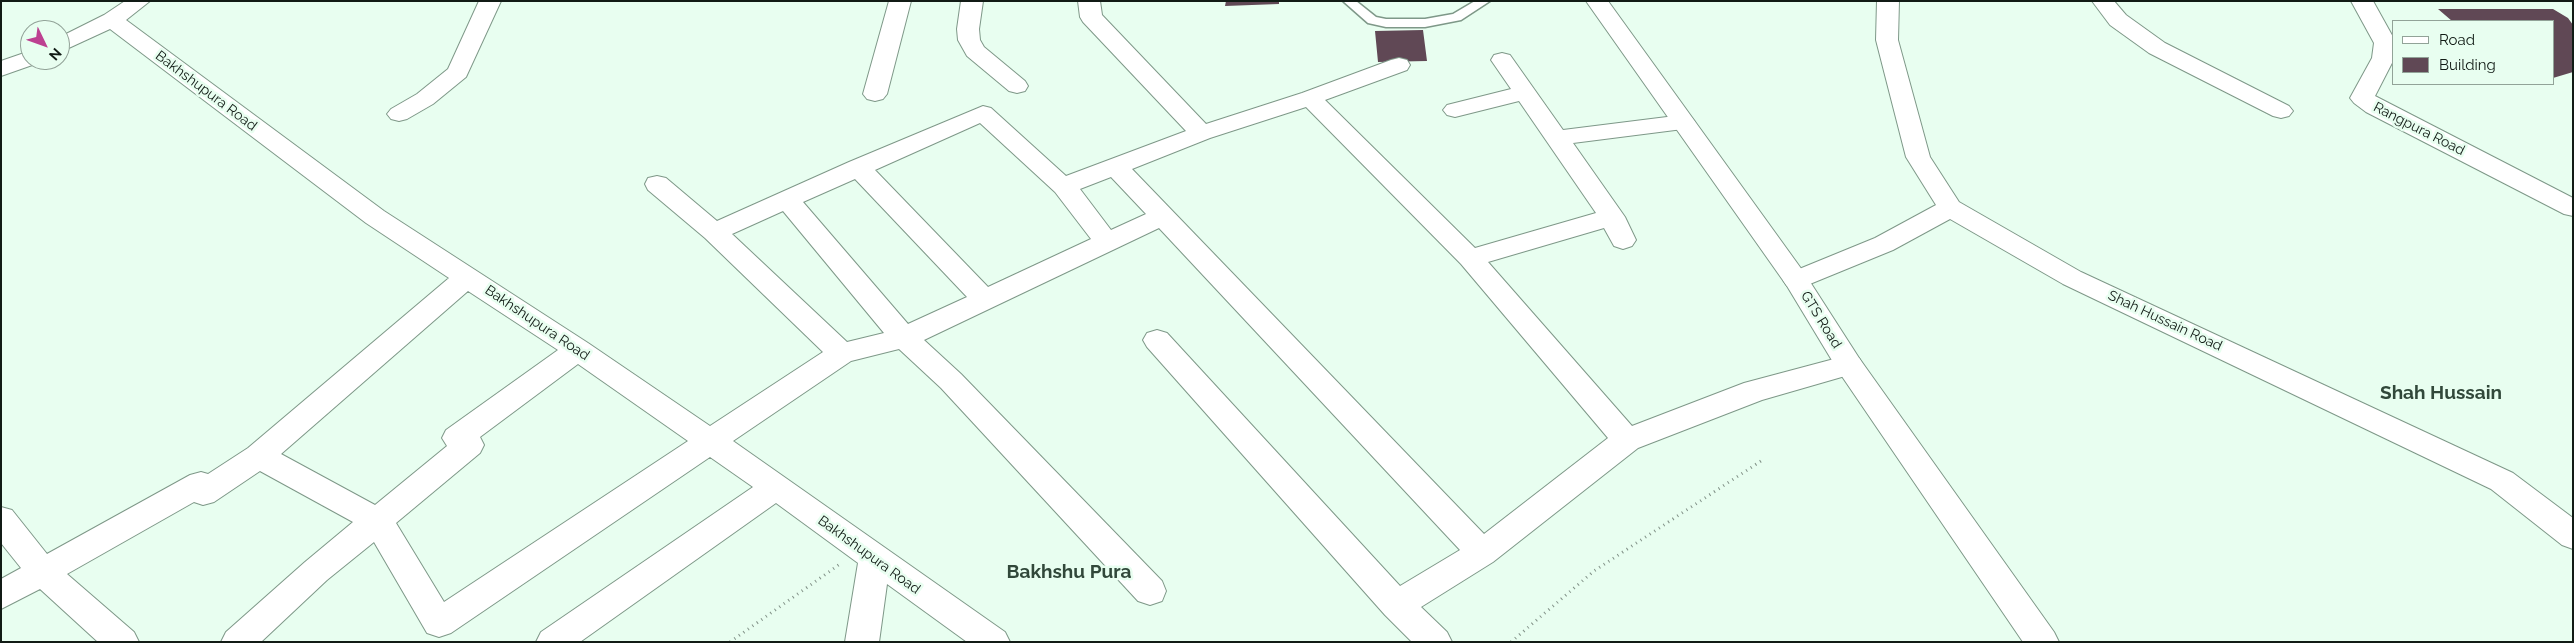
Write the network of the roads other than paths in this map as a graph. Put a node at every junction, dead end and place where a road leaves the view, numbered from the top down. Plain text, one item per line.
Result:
1 (139, 1) edge
2 (490, 1) edge
3 (900, 1) edge
4 (972, 1) edge
5 (1089, 1) edge
6 (1349, 1) edge
7 (1484, 1) edge
8 (1597, 1) edge
9 (1888, 1) edge
10 (2103, 1) edge
11 (2362, 1) edge
12 (112, 20) junction
13 (70, 40) edge
14 (1502, 60) dead end
15 (20, 62) edge
16 (1399, 65) dead end
17 (1, 69) edge
18 (1017, 86) dead end
19 (1525, 93) junction
20 (875, 94) dead end
21 (1310, 98) junction
22 (1455, 110) dead end
23 (2280, 110) dead end
24 (399, 114) dead end
25 (1683, 122) junction
26 (1202, 133) junction
27 (1557, 138) junction
28 (858, 167) junction
29 (1116, 167) junction
30 (657, 184) dead end
31 (1064, 186) junction
32 (787, 200) junction
33 (1950, 208) junction
34 (2573, 208) edge
35 (1162, 216) junction
36 (714, 232) junction
37 (1107, 242) junction
38 (1470, 258) junction
39 (467, 277) junction
40 (1796, 280) junction
41 (985, 300) junction
42 (904, 338) junction
43 (1157, 340) dead end
44 (578, 350) junction
45 (842, 353) junction
46 (1849, 365) junction
47 (1627, 440) junction
48 (711, 442) junction
49 (259, 456) junction
50 (776, 487) junction
51 (1, 519) edge
52 (378, 521) junction
53 (2573, 536) edge
54 (1482, 553) junction
55 (868, 555) junction
56 (42, 571) junction
57 (1150, 591) dead end
58 (1, 594) edge
59 (1397, 605) junction
60 (122, 642) edge
61 (238, 642) edge
62 (553, 642) edge
63 (862, 642) edge
64 (993, 642) edge
65 (1435, 642) edge
66 (2042, 642) edge

1 - 12 street
2 - 24 street
3 - 20 street
4 - 18 street
5 - 26 street
6 - 7 lane
8 - 25 street, GTS Road
9 - 33 street, Shah Hussain Road
10 - 23 street
11 - 34 street, Rangpura Road
12 - 13 street
12 - 39 street, Bakhshupura Road
14 - 19 street
15 - 17 street
16 - 21 street
19 - 22 street
19 - 27 street
21 - 26 street
21 - 38 street
25 - 27 street
25 - 40 street, GTS Road
26 - 29 street
27 - 38 street
28 - 31 street
28 - 32 street
28 - 41 street
29 - 31 street
29 - 35 street
30 - 36 street
31 - 37 street
32 - 36 street
32 - 42 street
33 - 40 street
33 - 53 street, Shah Hussain Road
35 - 37 street
35 - 54 street
36 - 45 street
37 - 41 street
38 - 47 street
39 - 44 street, Bakhshupura Road
39 - 49 street
40 - 46 street, GTS Road
41 - 42 street
42 - 45 street
42 - 57 street
43 - 59 street
44 - 48 street, Bakhshupura Road
44 - 52 street
45 - 48 street
46 - 47 street
46 - 66 street, GTS Road
47 - 54 street
48 - 50 street, Bakhshupura Road
48 - 52 street
49 - 52 street
49 - 56 street
50 - 55 street, Bakhshupura Road
50 - 62 street
51 - 56 street
52 - 61 street
54 - 59 street
55 - 63 street
55 - 64 street, Bakhshupura Road
56 - 58 street
56 - 60 street
59 - 65 street

